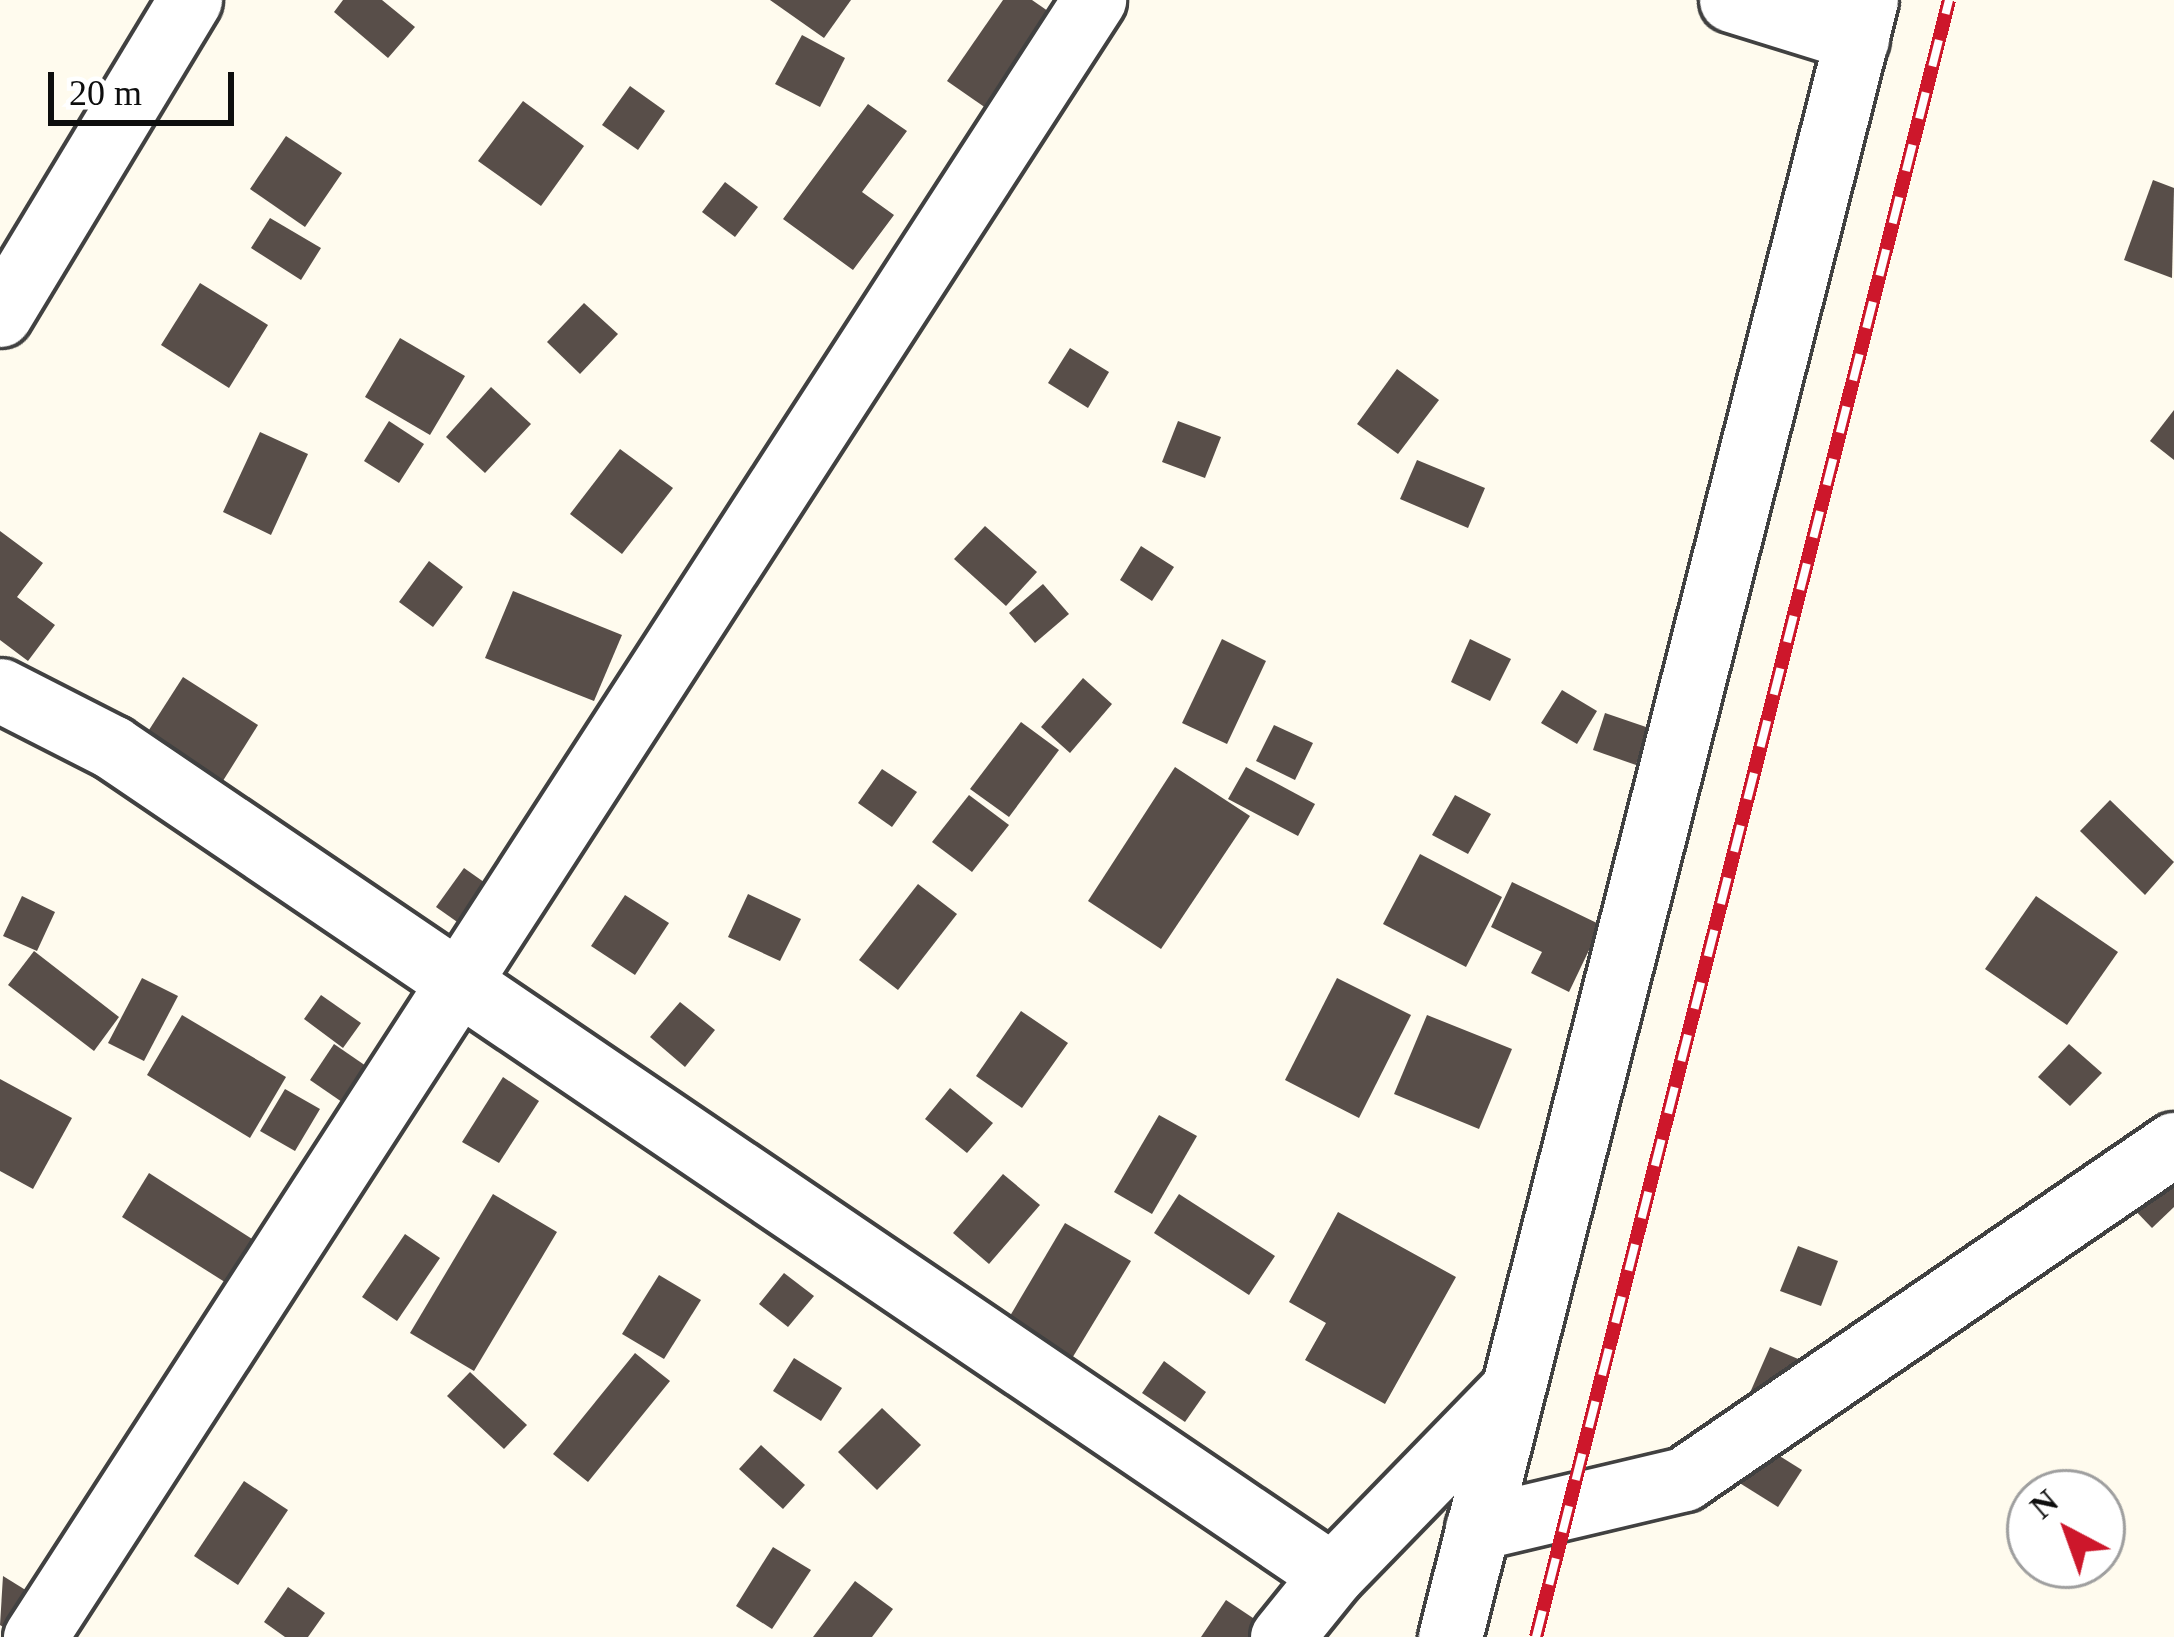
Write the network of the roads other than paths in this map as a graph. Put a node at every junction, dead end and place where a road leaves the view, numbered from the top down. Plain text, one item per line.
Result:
1 (190, 0) edge
2 (1094, 0) edge
3 (1731, 0) edge
4 (1862, 20) edge
5 (0, 315) edge
6 (0, 690) edge
7 (461, 985) junction
8 (2174, 1144) edge
9 (1512, 1389) junction
10 (1478, 1528) junction
11 (1332, 1575) junction
12 (34, 1637) edge
13 (1282, 1637) edge
14 (1450, 1637) edge

1 - 5 street
2 - 7 street
3 - 4 street
4 - 9 street
6 - 7 street
7 - 11 street
7 - 12 street
8 - 10 street
9 - 10 street
9 - 11 street
10 - 14 street
11 - 13 street

